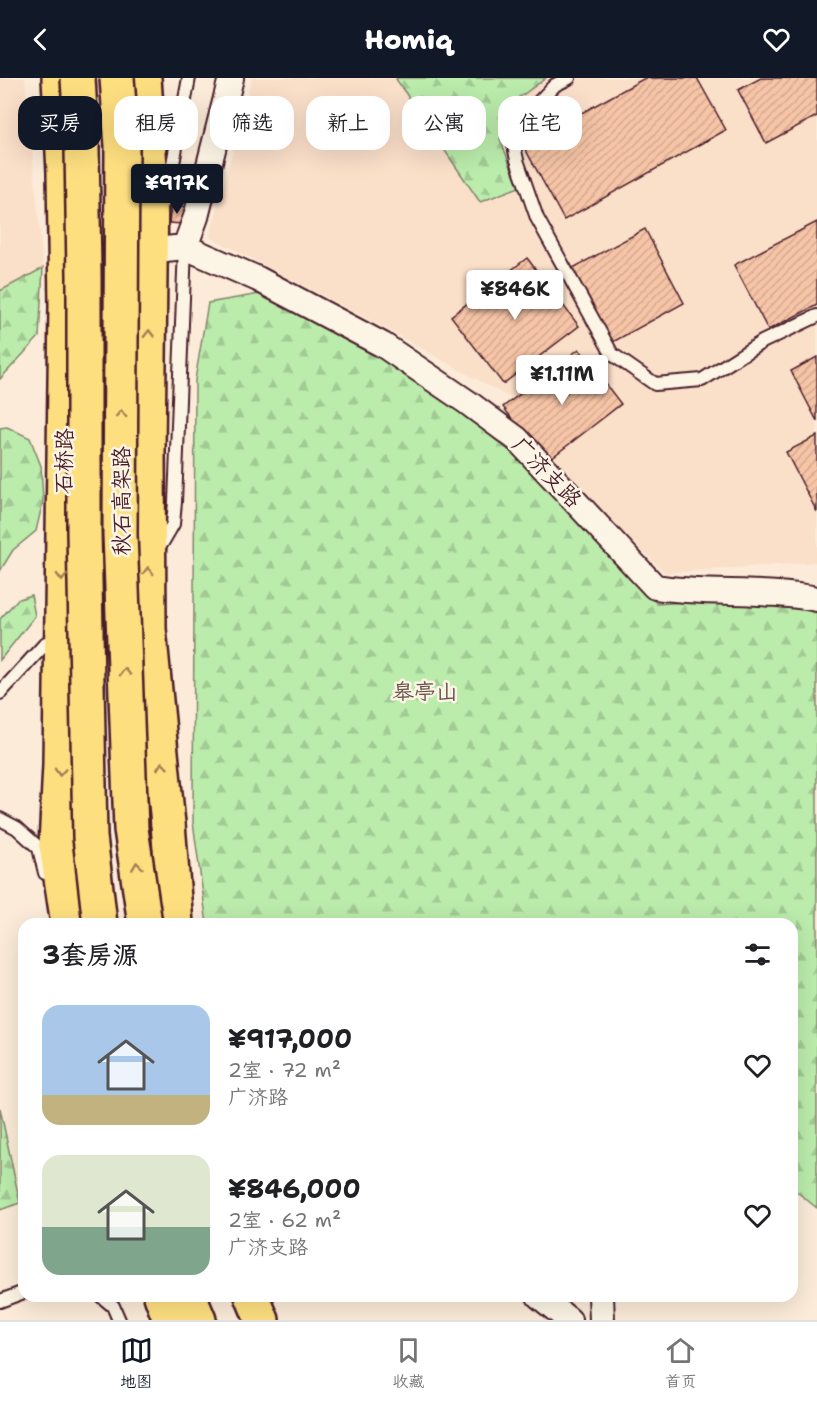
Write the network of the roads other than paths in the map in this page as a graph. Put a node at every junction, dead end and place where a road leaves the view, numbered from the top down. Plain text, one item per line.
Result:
1 (59, 78) edge
2 (78, 78) edge
3 (117, 78) edge
4 (144, 78) edge
5 (189, 78) edge
6 (231, 78) edge
7 (569, 78) edge
8 (166, 209) dead end
9 (165, 247) junction
10 (66, 259) junction
11 (817, 316) edge
12 (162, 543) dead end
13 (817, 599) edge
14 (46, 643) dead end
15 (0, 693) edge
16 (0, 819) edge
17 (46, 884) dead end
18 (67, 918) edge
19 (99, 918) edge
20 (144, 918) edge
21 (176, 918) edge
22 (18, 1294) edge
23 (0, 1301) edge
24 (116, 1302) edge
25 (163, 1302) edge
26 (192, 1302) edge
27 (254, 1302) edge
28 (274, 1302) edge
29 (546, 1302) edge
30 (602, 1302) edge
31 (120, 1320) edge
32 (170, 1320) edge
33 (199, 1320) edge
34 (262, 1320) edge
35 (279, 1320) edge
36 (569, 1320) edge
37 (603, 1320) edge

1 - 10 main road, 石桥路
2 - 19 main road, 秋石高架路, bridge
20 -> 3 main road, 秋石高架路, bridge
4 - 9 main road
5 - 8 lane
6 - 9 street
7 - 11 lane
9 - 10 street
9 - 12 lane
9 - 13 street, 广济支路
21 -> 9 main road
10 -> 18 main road, 石桥路
14 - 15 lane
16 - 17 lane
22 - 23 lane
24 - 31 lane
25 - 32 main road
26 - 33 main road
27 - 34 main road
28 - 35 main road
29 - 36 street
30 - 37 street

